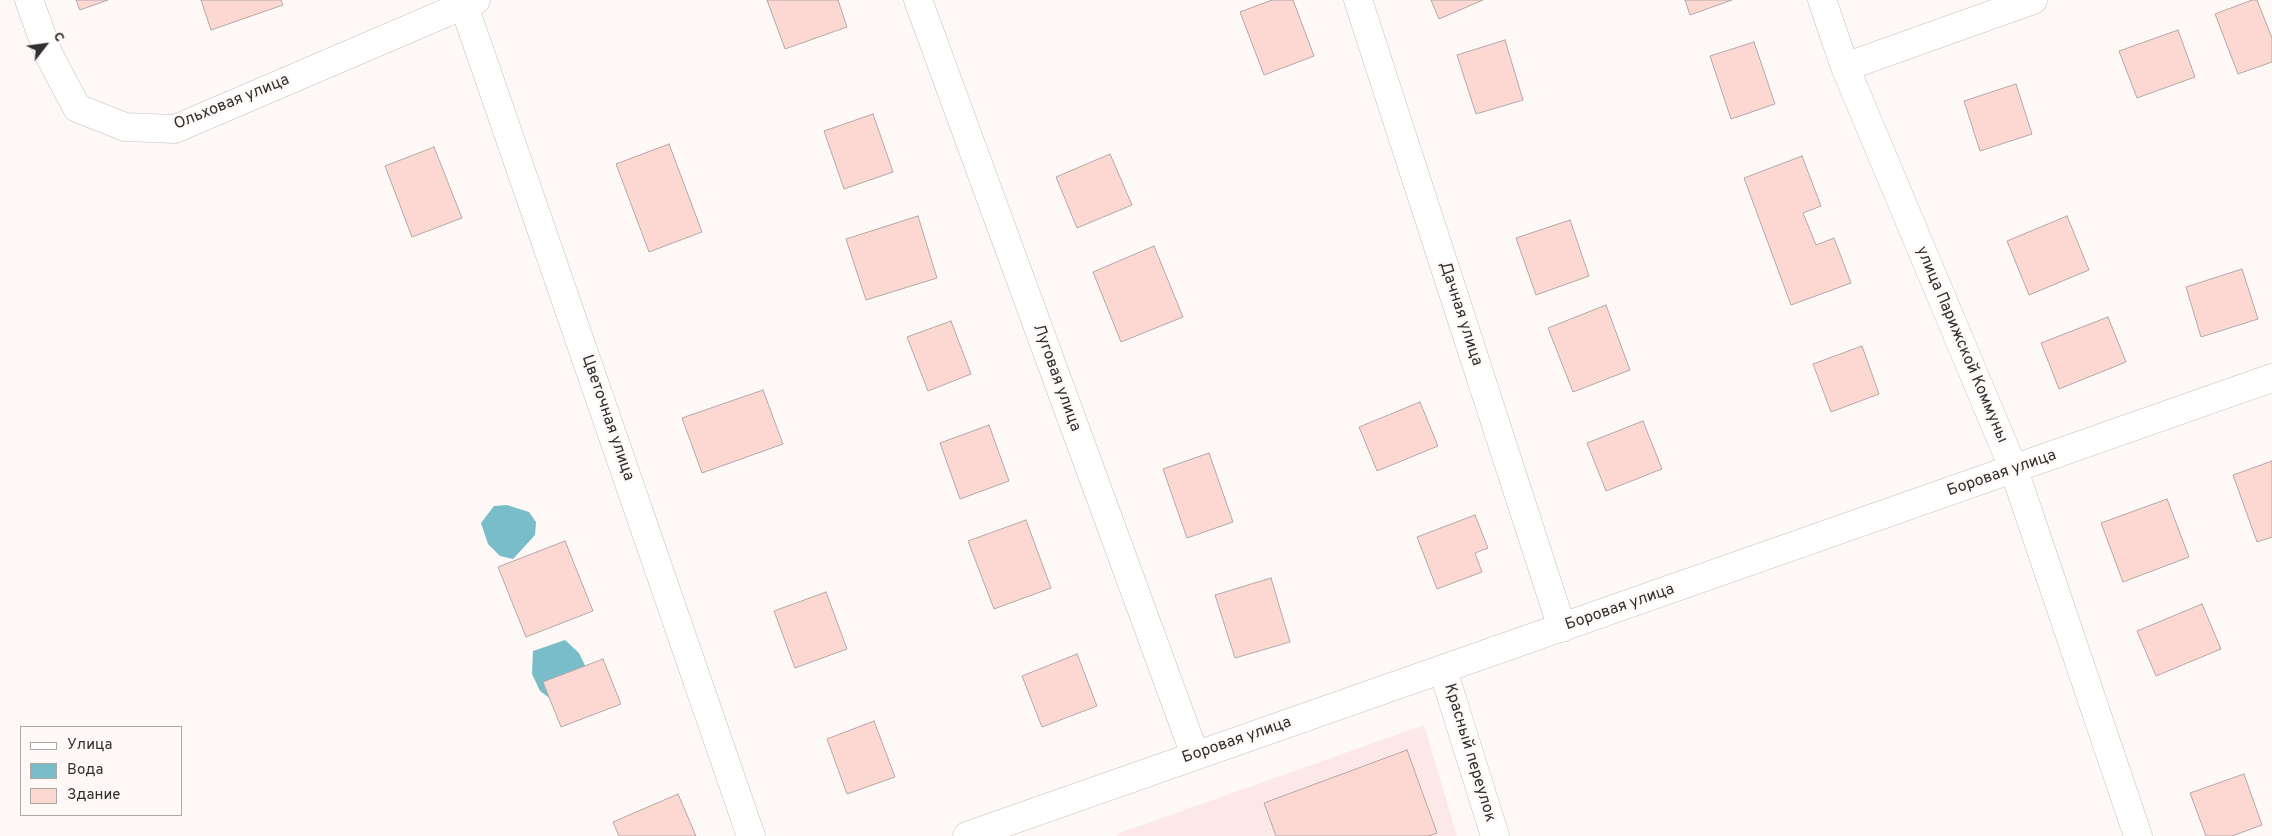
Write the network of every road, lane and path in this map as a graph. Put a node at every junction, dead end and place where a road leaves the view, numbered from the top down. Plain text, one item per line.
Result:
1 (30, 0) edge
2 (918, 0) edge
3 (1358, 0) edge
4 (1822, 0) edge
5 (2033, 0) edge
6 (467, 1) edge
7 (1845, 67) junction
8 (2272, 378) edge
9 (2014, 470) junction
10 (1562, 628) junction
11 (1443, 670) junction
12 (1195, 755) junction
13 (751, 836) edge
14 (966, 836) edge
15 (1495, 836) edge
16 (2138, 836) edge

1 - 6 street, Ольховая улица
2 - 12 street, Луговая улица
3 - 10 street, Дачная улица
4 - 7 street, улица Парижской Коммуны
5 - 7 street
6 - 13 street, Цветочная улица
7 - 9 street, улица Парижской Коммуны
8 - 9 street, Боровая улица
9 - 10 street, Боровая улица
9 - 16 street, улица Парижской Коммуны
10 - 11 street, Боровая улица
11 - 12 street, Боровая улица
11 - 15 street, Красный переулок
12 - 14 street, Боровая улица

